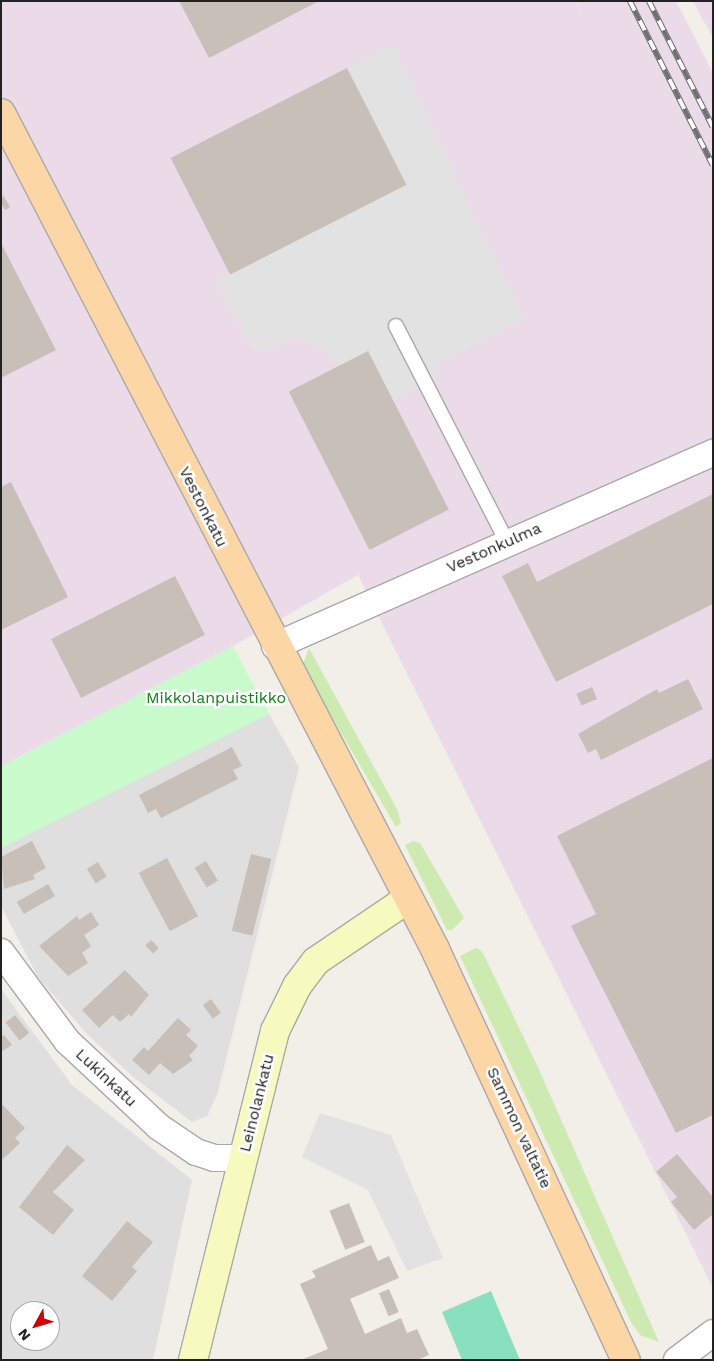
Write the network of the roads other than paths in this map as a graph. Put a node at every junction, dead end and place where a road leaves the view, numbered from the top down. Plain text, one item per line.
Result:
1 (1, 113) edge
2 (396, 326) dead end
3 (713, 453) edge
4 (507, 542) junction
5 (276, 646) junction
6 (406, 900) junction
7 (1, 952) edge
8 (243, 1158) junction
9 (713, 1333) edge
10 (193, 1360) edge
11 (626, 1360) edge
12 (677, 1360) edge

1 - 5 main road, Vestonkatu
2 - 4 lane
3 - 4 street, Vestonkulma
4 - 5 street, Vestonkulma
5 - 6 main road, Vestonkatu
6 - 8 street, Leinolankatu
6 - 11 main road, Sammon valtatie
7 - 8 street, Lukinkatu
8 - 10 street, Leinolankatu
9 - 12 street

